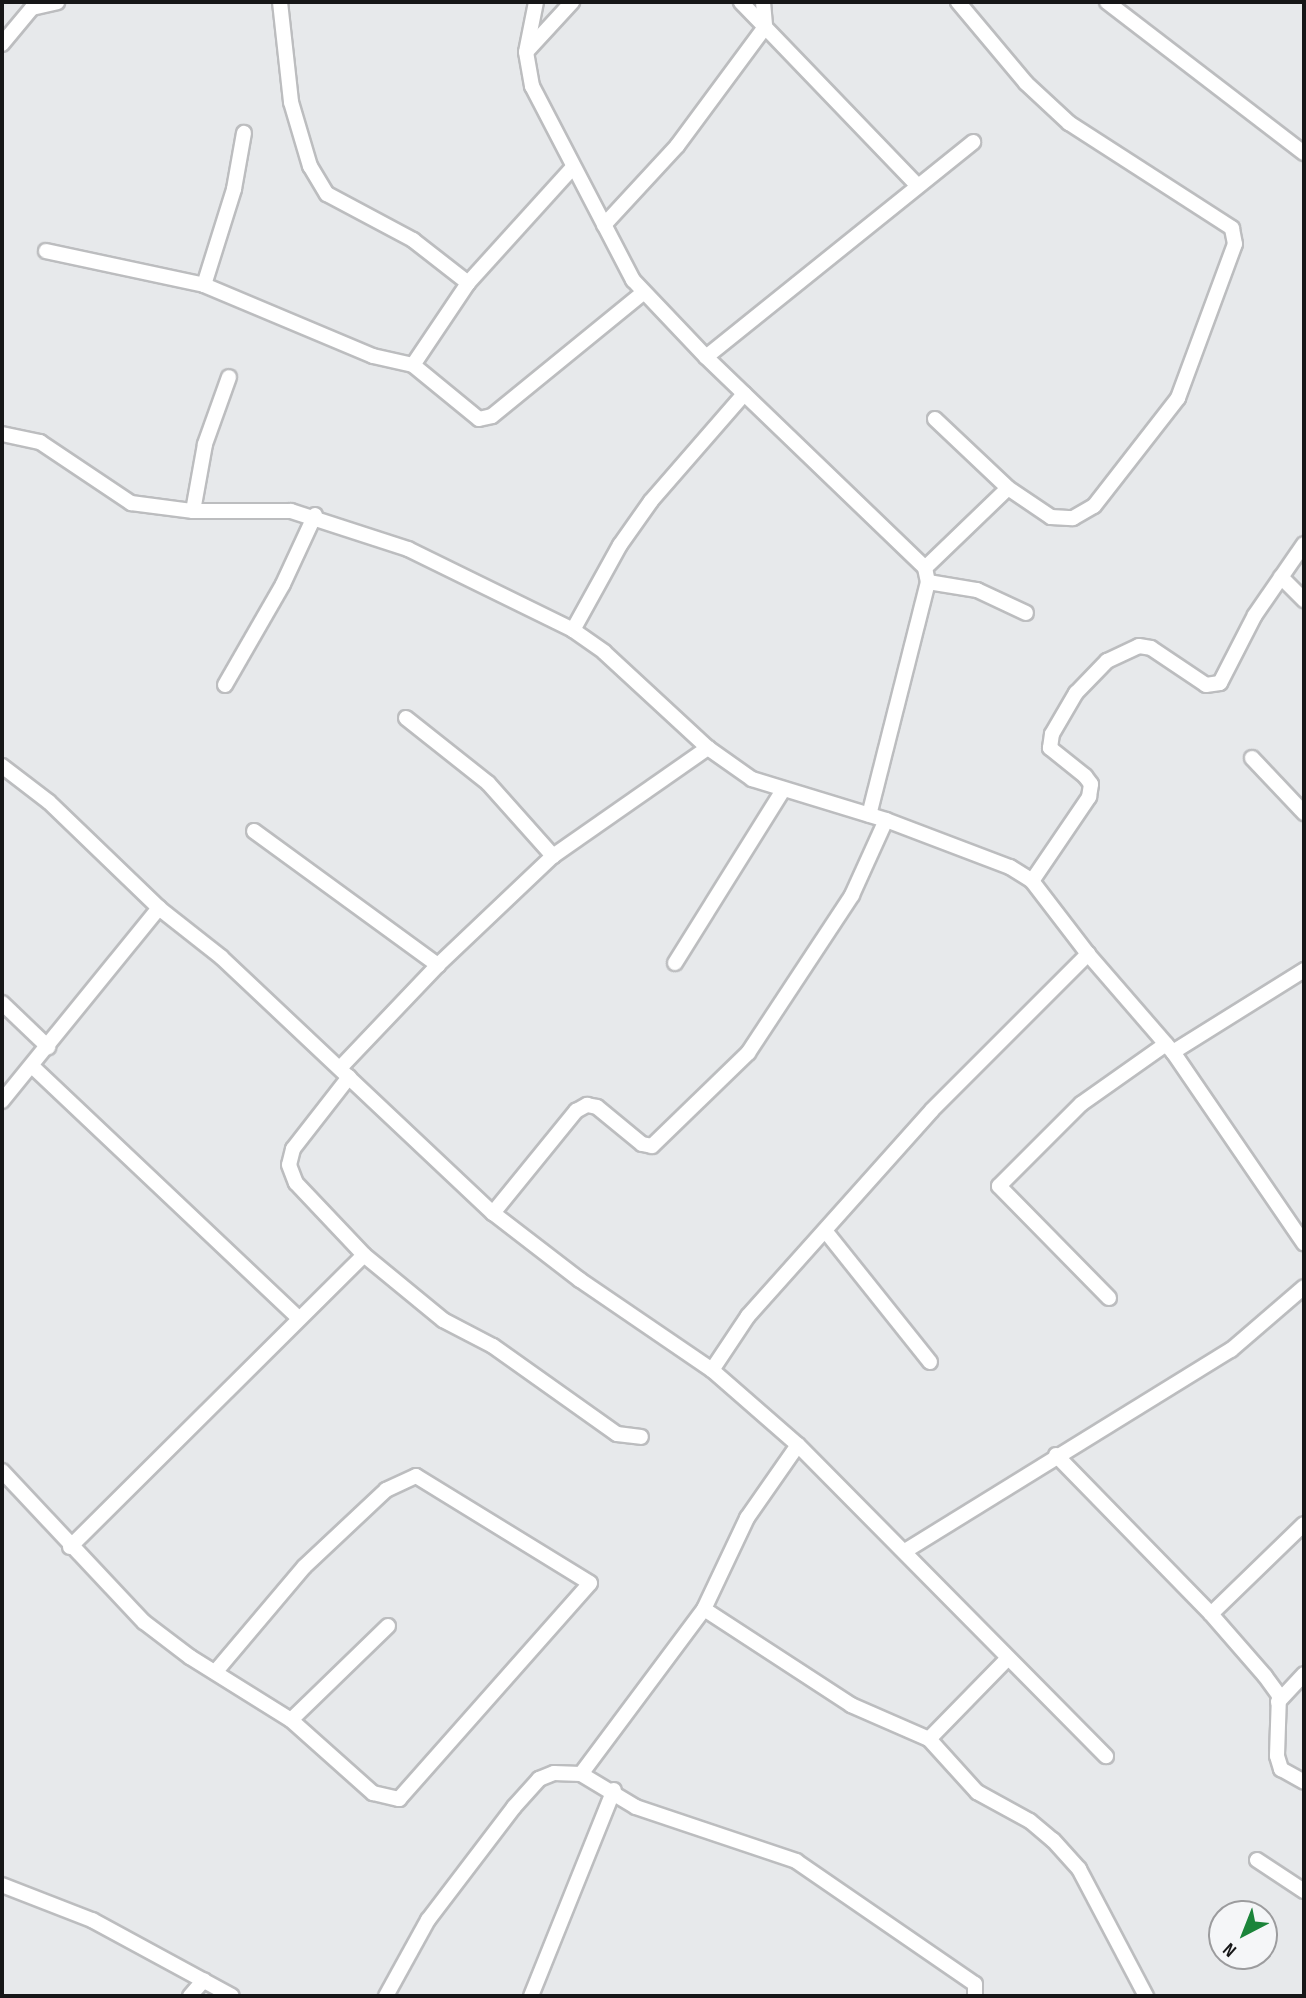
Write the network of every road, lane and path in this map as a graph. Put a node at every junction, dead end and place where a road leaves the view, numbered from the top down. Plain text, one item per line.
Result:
1 (57, 2) edge
2 (281, 2) edge
3 (536, 2) edge
4 (572, 2) edge
5 (741, 2) edge
6 (763, 2) edge
7 (958, 2) edge
8 (1107, 2) edge
9 (1133, 2) edge
10 (33, 5) edge
11 (1124, 15) junction
12 (765, 27) junction
13 (2, 44) edge
14 (526, 52) junction
15 (244, 133) dead end
16 (973, 142) dead end
17 (1304, 153) edge
18 (573, 167) junction
19 (916, 184) junction
20 (604, 225) junction
21 (46, 251) dead end
22 (468, 284) junction
23 (204, 285) junction
24 (643, 293) junction
25 (706, 358) junction
26 (413, 365) junction
27 (229, 377) dead end
28 (744, 394) junction
29 (935, 419) dead end
30 (2, 433) edge
31 (1008, 488) junction
32 (193, 511) junction
33 (315, 515) junction
34 (1304, 544) edge
35 (926, 575) junction
36 (1281, 577) junction
37 (1304, 600) edge
38 (1026, 613) dead end
39 (573, 630) junction
40 (225, 685) dead end
41 (407, 718) dead end
42 (708, 748) junction
43 (1252, 758) dead end
44 (2, 765) edge
45 (783, 790) junction
46 (1304, 813) edge
47 (869, 815) junction
48 (886, 820) junction
49 (254, 831) dead end
50 (553, 856) junction
51 (1032, 881) junction
52 (159, 908) junction
53 (1088, 954) junction
54 (675, 963) dead end
55 (438, 965) junction
56 (1304, 970) edge
57 (2, 1003) edge
58 (48, 1047) junction
59 (1170, 1048) junction
60 (32, 1066) junction
61 (344, 1073) junction
62 (2, 1101) edge
63 (493, 1213) junction
64 (827, 1233) junction
65 (1304, 1243) edge
66 (365, 1255) junction
67 (1304, 1287) edge
68 (1109, 1298) dead end
69 (297, 1317) junction
70 (930, 1362) dead end
71 (712, 1370) junction
72 (641, 1437) dead end
73 (798, 1445) junction
74 (1056, 1455) junction
75 (2, 1471) edge
76 (1304, 1524) edge
77 (70, 1547) junction
78 (905, 1551) junction
79 (704, 1609) junction
80 (1212, 1614) junction
81 (388, 1626) dead end
82 (1007, 1658) junction
83 (216, 1671) junction
84 (1304, 1674) edge
85 (1279, 1702) junction
86 (291, 1720) junction
87 (929, 1739) junction
88 (1106, 1756) dead end
89 (581, 1774) junction
90 (1304, 1782) edge
91 (614, 1790) junction
92 (1256, 1860) dead end
93 (2, 1885) edge
94 (1304, 1891) edge
95 (204, 1980) junction
96 (190, 1996) edge
97 (232, 1996) edge
98 (386, 1996) edge
99 (531, 1996) edge
100 (975, 1996) edge
101 (1146, 1996) edge

1 - 10 street
2 - 22 street
3 - 14 street
4 - 14 street
5 - 12 street
6 - 12 street
7 - 31 street
8 - 11 street
9 - 11 street
10 - 13 street
11 - 17 street
12 - 19 street
12 - 20 street
14 - 18 street
15 - 23 street
16 - 19 street
18 - 20 street
18 - 22 street
19 - 25 street
20 - 24 street
21 - 23 street
22 - 26 street
23 - 26 street
24 - 25 street
24 - 26 street
25 - 28 street
27 - 32 street
28 - 35 street
28 - 39 street
29 - 31 street
30 - 32 street
31 - 35 street
32 - 33 street
33 - 39 street
33 - 40 street
34 - 36 street
35 - 38 street
35 - 47 street
36 - 37 street
36 - 51 street
39 - 42 street
41 - 50 street
42 - 45 street
42 - 50 street
43 - 46 street
44 - 52 street
45 - 47 street
45 - 54 street
47 - 48 street
48 - 51 street
48 - 63 street
49 - 55 street
50 - 55 street
51 - 53 street
52 - 58 street
52 - 61 street
53 - 59 street
53 - 64 street
55 - 61 street
56 - 59 street
57 - 58 street
58 - 60 street
59 - 65 street
59 - 68 street
60 - 62 street
60 - 69 street
61 - 63 street
61 - 66 street
63 - 71 street
64 - 70 street
64 - 71 street
66 - 69 street
66 - 72 street
67 - 74 street
69 - 77 street
71 - 73 street
73 - 78 street
73 - 79 street
74 - 78 street
74 - 80 street
75 - 77 street
76 - 80 street
77 - 83 street
78 - 82 street
79 - 87 street
79 - 89 street
80 - 85 street
81 - 86 street
82 - 87 street
82 - 88 street
83 - 86 street
83 - 86 street
84 - 85 street
85 - 90 street
87 - 101 street
89 - 91 street
89 - 98 street
91 - 99 street
91 - 100 street
92 - 94 street
93 - 95 street
95 - 96 street
95 - 97 street

